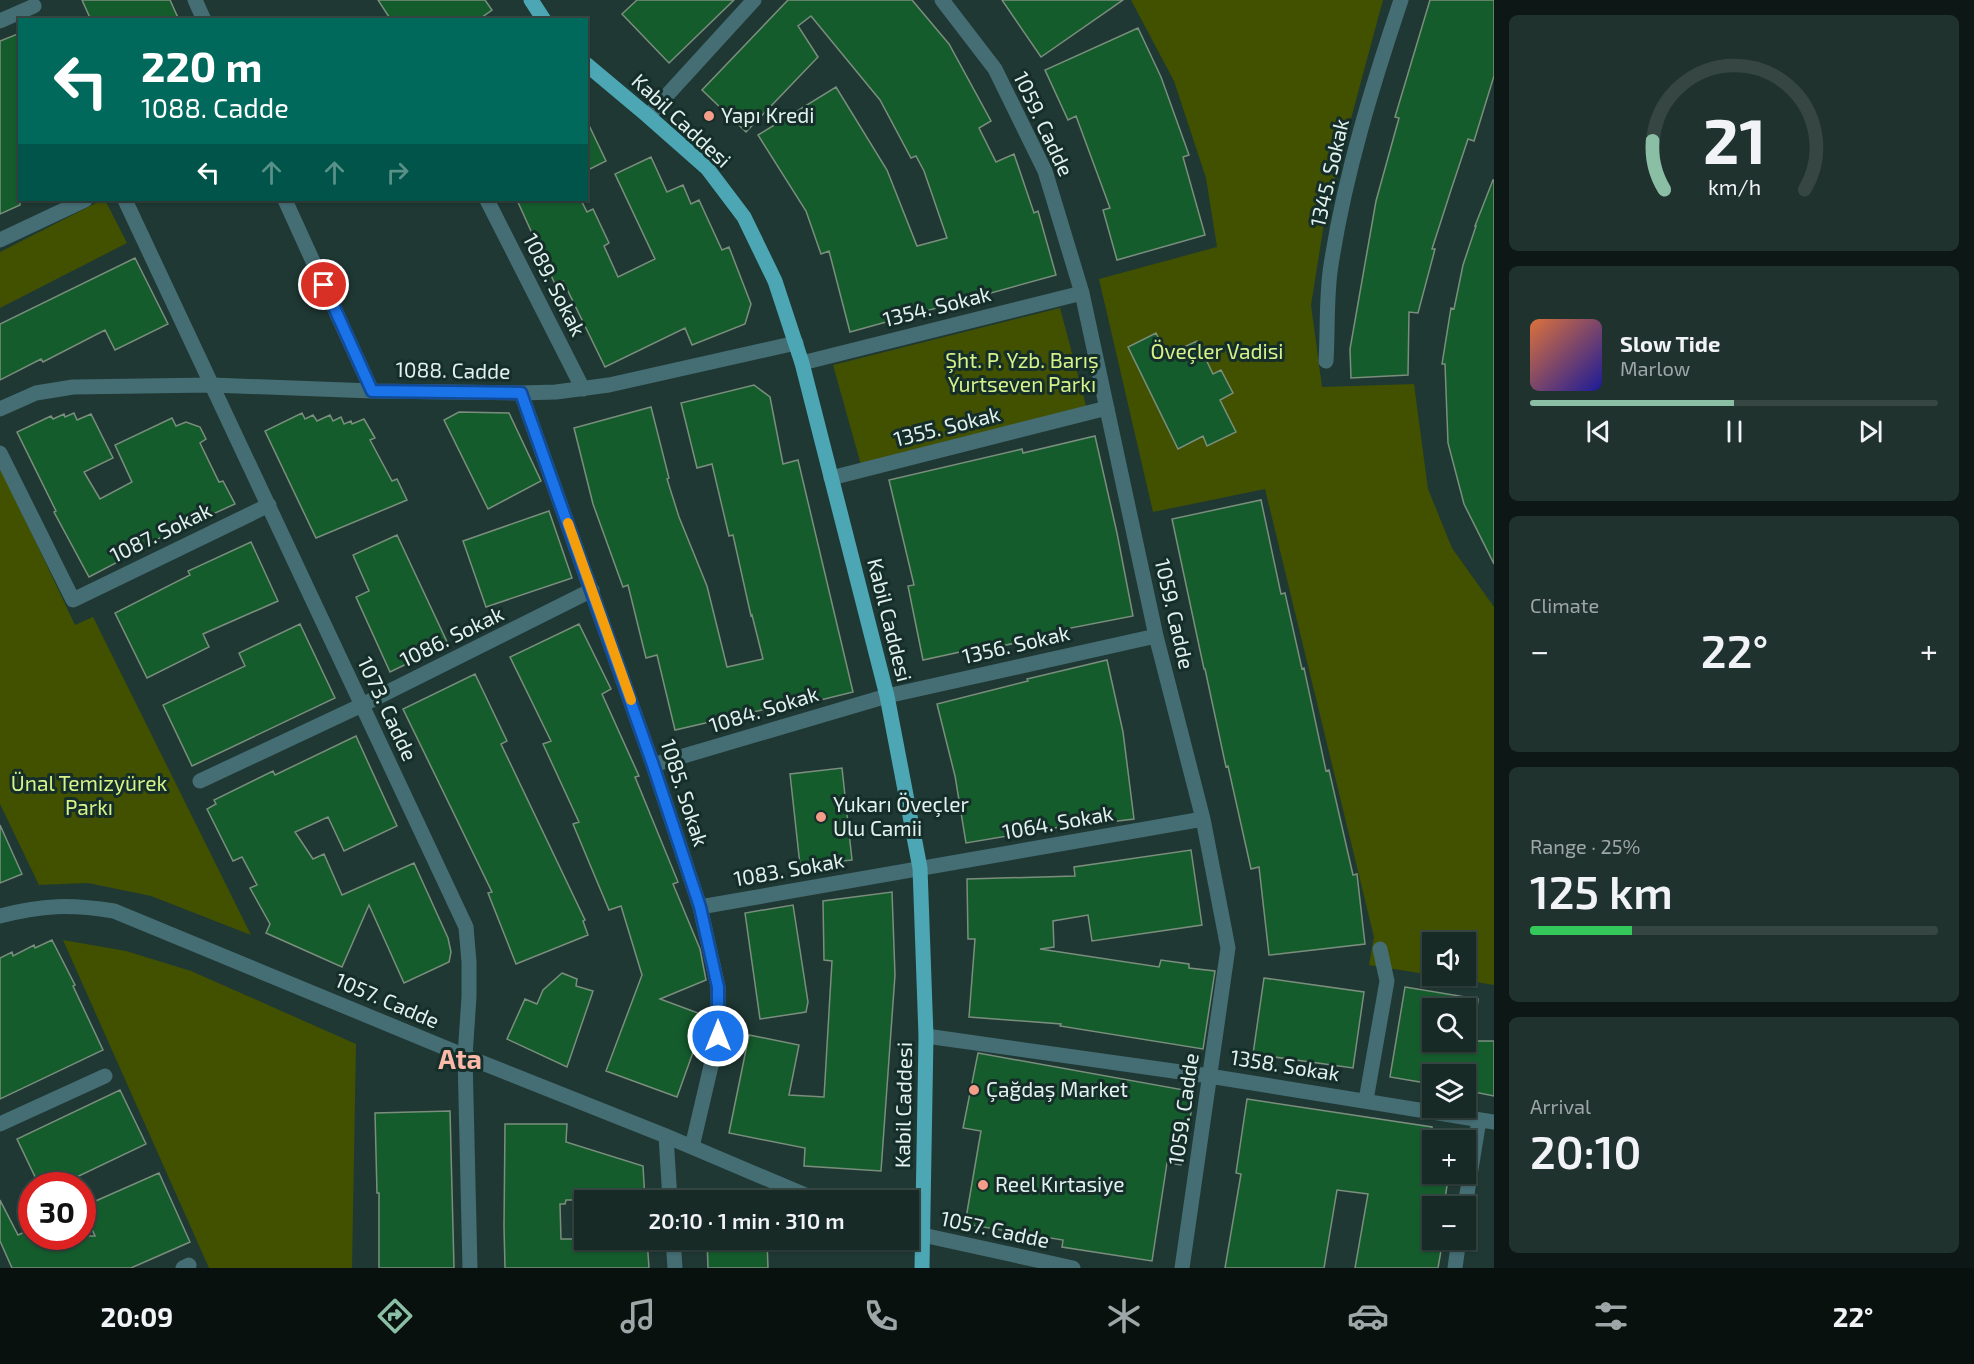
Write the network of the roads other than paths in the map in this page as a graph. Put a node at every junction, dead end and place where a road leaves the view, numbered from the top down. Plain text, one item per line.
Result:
1 (195, 0) edge
2 (531, 0) edge
3 (754, 0) edge
4 (942, 0) edge
5 (1401, 0) edge
6 (35, 8) edge
7 (203, 18) edge
8 (539, 18) edge
9 (0, 21) edge
10 (588, 65) edge
11 (648, 116) junction
12 (83, 201) edge
13 (125, 201) edge
14 (285, 201) edge
15 (488, 201) edge
16 (0, 240) edge
17 (1082, 293) junction
18 (796, 343) junction
19 (1326, 361) dead end
20 (802, 363) junction
21 (212, 385) junction
22 (583, 389) junction
23 (372, 391) junction
24 (521, 393) junction
25 (1107, 408) junction
26 (0, 409) edge
27 (0, 453) edge
28 (831, 478) junction
29 (268, 505) junction
30 (592, 590) junction
31 (1156, 636) junction
32 (886, 696) junction
33 (362, 705) junction
34 (653, 765) junction
35 (200, 782) dead end
36 (1203, 819) junction
37 (920, 868) junction
38 (700, 907) junction
39 (0, 916) edge
40 (1380, 948) dead end
41 (926, 1036) junction
42 (465, 1056) junction
43 (105, 1076) dead end
44 (1209, 1076) junction
45 (1366, 1100) junction
46 (1486, 1121) edge
47 (0, 1124) edge
48 (666, 1136) junction
49 (692, 1147) junction
50 (669, 1190) edge
51 (793, 1190) edge
52 (918, 1190) edge
53 (1467, 1196) edge
54 (919, 1235) edge
55 (674, 1250) edge
56 (919, 1250) edge
57 (1458, 1250) edge
58 (470, 1268) edge
59 (675, 1268) edge
60 (922, 1268) edge
61 (1073, 1268) edge
62 (1182, 1268) edge
63 (1455, 1268) edge

1 - 7 street
2 - 8 main road
3 - 11 street
4 - 17 street, 1059. Cadde
5 - 19 street, 1345. Sokak
6 - 9 street
10 - 11 main road, Kabil Caddesi
11 - 18 main road, Kabil Caddesi
12 - 16 street
13 - 21 street, 1073. Cadde
14 - 23 street
15 - 22 street, 1089. Sokak
17 - 20 street, 1354. Sokak
17 - 25 street, 1059. Cadde
18 - 20 main road, Kabil Caddesi
18 - 22 street, 1088. Cadde
20 - 28 main road, Kabil Caddesi
21 - 23 street, 1088. Cadde
21 - 26 street, 1088. Cadde
21 - 29 street, 1073. Cadde
22 - 24 street, 1088. Cadde
23 - 24 street, 1088. Cadde
24 - 30 street, 1085. Sokak
25 - 28 street, 1355. Sokak
25 - 31 street, 1059. Cadde
27 - 29 street, 1087. Sokak
28 - 32 main road, Kabil Caddesi
29 - 33 street, 1073. Cadde
30 - 33 street, 1086. Sokak
30 - 34 street, 1085. Sokak
31 - 32 street, 1356. Sokak
31 - 36 street, 1059. Cadde
32 - 34 street, 1084. Sokak
32 - 37 main road, Kabil Caddesi
33 - 35 street, 1086. Sokak
33 - 42 street, 1073. Cadde
34 - 38 street, 1085. Sokak
36 - 37 street, 1064. Sokak
36 - 44 street, 1059. Cadde
37 - 38 street, 1083. Sokak
37 - 41 main road, Kabil Caddesi
38 - 49 street, 1085. Sokak
39 - 42 street, 1057. Cadde
40 - 45 street
41 - 44 street, 1358. Sokak
41 - 52 main road, Kabil Caddesi
42 - 48 street, 1057. Cadde
42 - 58 street, 1073. Cadde
43 - 47 street
44 - 45 street, 1358. Sokak
44 - 62 street, 1059. Cadde
45 - 46 street, 1358. Sokak
46 - 53 street
48 - 49 street, 1057. Cadde
48 - 50 street
49 - 51 street, 1057. Cadde
54 - 61 street, 1057. Cadde
55 - 59 street
56 - 60 main road, Kabil Caddesi
57 - 63 street

